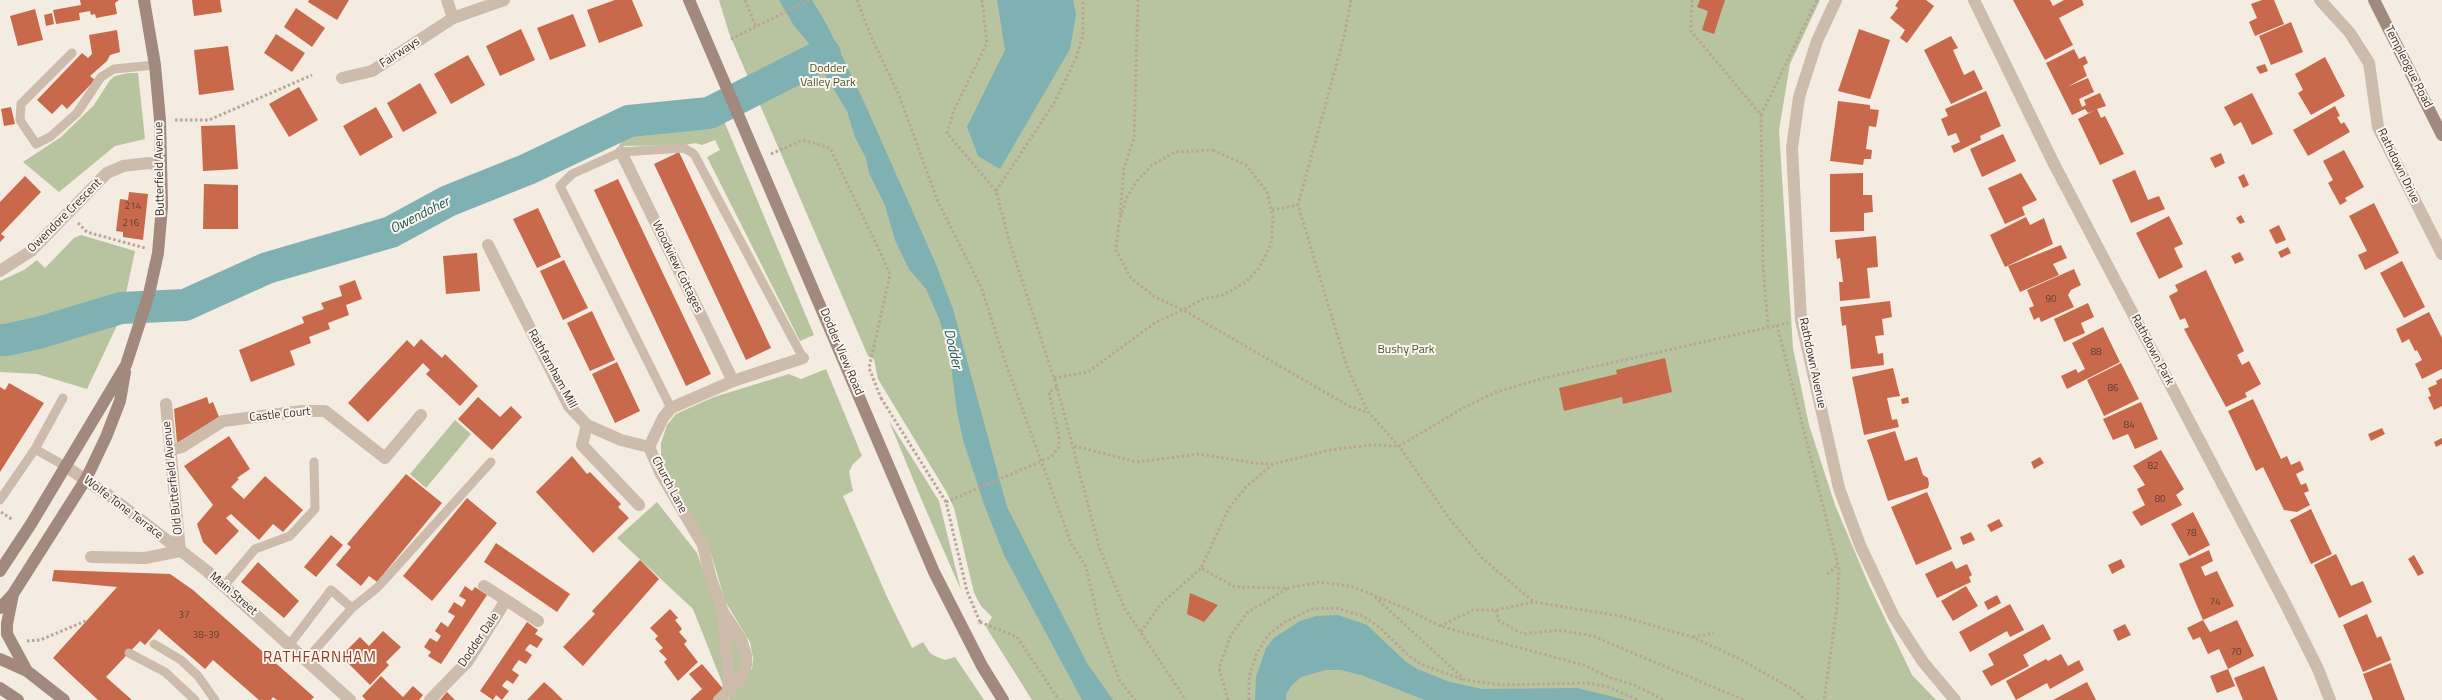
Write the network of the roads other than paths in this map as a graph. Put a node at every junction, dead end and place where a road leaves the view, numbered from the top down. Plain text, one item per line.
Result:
1 (144, 0) edge
2 (448, 0) edge
3 (504, 0) edge
4 (689, 0) edge
5 (1836, 0) edge
6 (1974, 0) edge
7 (2320, 0) edge
8 (2374, 0) edge
9 (453, 18) junction
10 (72, 53) dead end
11 (155, 65) junction
12 (342, 78) dead end
13 (2442, 135) edge
14 (621, 152) junction
15 (161, 165) junction
16 (488, 245) dead end
17 (2442, 254) edge
18 (0, 271) edge
19 (803, 358) joint
20 (126, 365) junction
21 (733, 381) junction
22 (63, 398) dead end
23 (166, 404) dead end
24 (671, 408) junction
25 (421, 415) dead end
26 (587, 425) junction
27 (649, 447) junction
28 (35, 449) junction
29 (170, 450) junction
30 (314, 462) dead end
31 (491, 462) dead end
32 (65, 466) junction
33 (86, 479) junction
34 (0, 500) edge
35 (639, 505) dead end
36 (180, 551) junction
37 (91, 557) dead end
38 (0, 571) edge
39 (224, 586) junction
40 (484, 586) dead end
41 (13, 594) junction
42 (506, 600) junction
43 (0, 608) edge
44 (352, 608) junction
45 (723, 612) junction
46 (538, 621) dead end
47 (154, 644) dead end
48 (290, 644) junction
49 (129, 653) dead end
50 (0, 659) edge
51 (307, 659) junction
52 (27, 672) junction
53 (0, 688) edge
54 (723, 696) edge
55 (18, 700) edge
56 (64, 700) edge
57 (195, 700) edge
58 (215, 700) edge
59 (350, 700) edge
60 (430, 700) edge
61 (1002, 700) edge
62 (1955, 700) edge
63 (2330, 700) edge

1 - 11 main road, Butterfield Avenue
2 - 9 street
3 - 9 street, Fairways
4 - 61 main road, Dodder View Road
5 - 62 street, Rathdown Avenue
6 - 63 street, Rathdown Park
7 - 17 street, Rathdown Drive
8 - 13 main road, Templeogue Road
9 - 12 street, Fairways
10 - 11 lane
11 - 15 main road, Butterfield Avenue
14 - 19 lane
14 - 21 street, Woodview Cottages
14 - 24 lane
15 - 18 street, Owendore Crescent
15 - 20 main road, Butterfield Avenue
16 - 26 street, Rathfarnham Mill
19 - 21 street
20 - 32 main road, Butterfield Avenue
20 - 33 main road, Butterfield Avenue
21 - 24 street
22 - 28 lane
23 - 29 street, Old Butterfield Avenue
24 - 27 street, Church Lane
25 - 29 street, Castle Court
26 - 27 street
26 - 35 street
27 - 45 street, Church Lane
28 - 32 lane
28 - 34 lane
29 - 36 street, Old Butterfield Avenue
30 - 39 lane
31 - 44 lane
32 - 33 street, Wolfe Tone Terrace
32 - 38 main road, Butterfield Avenue
33 - 36 street, Wolfe Tone Terrace
33 - 41 main road, Butterfield Avenue
36 - 37 street
36 - 39 street, Main Street
39 - 48 street, Main Street
40 - 42 street, Dodder Dale
41 - 43 main road, Butterfield Avenue
41 - 52 main road
42 - 46 street, Dodder Dale
42 - 60 street, Dodder Dale
44 - 48 lane
44 - 51 lane
45 - 54 street, Church Lane
45 - 54 street, Church Lane
47 - 58 lane
48 - 51 street, Main Street
49 - 57 lane
50 - 52 main road
51 - 59 street, Main Street
52 - 56 main road
53 - 55 main road

